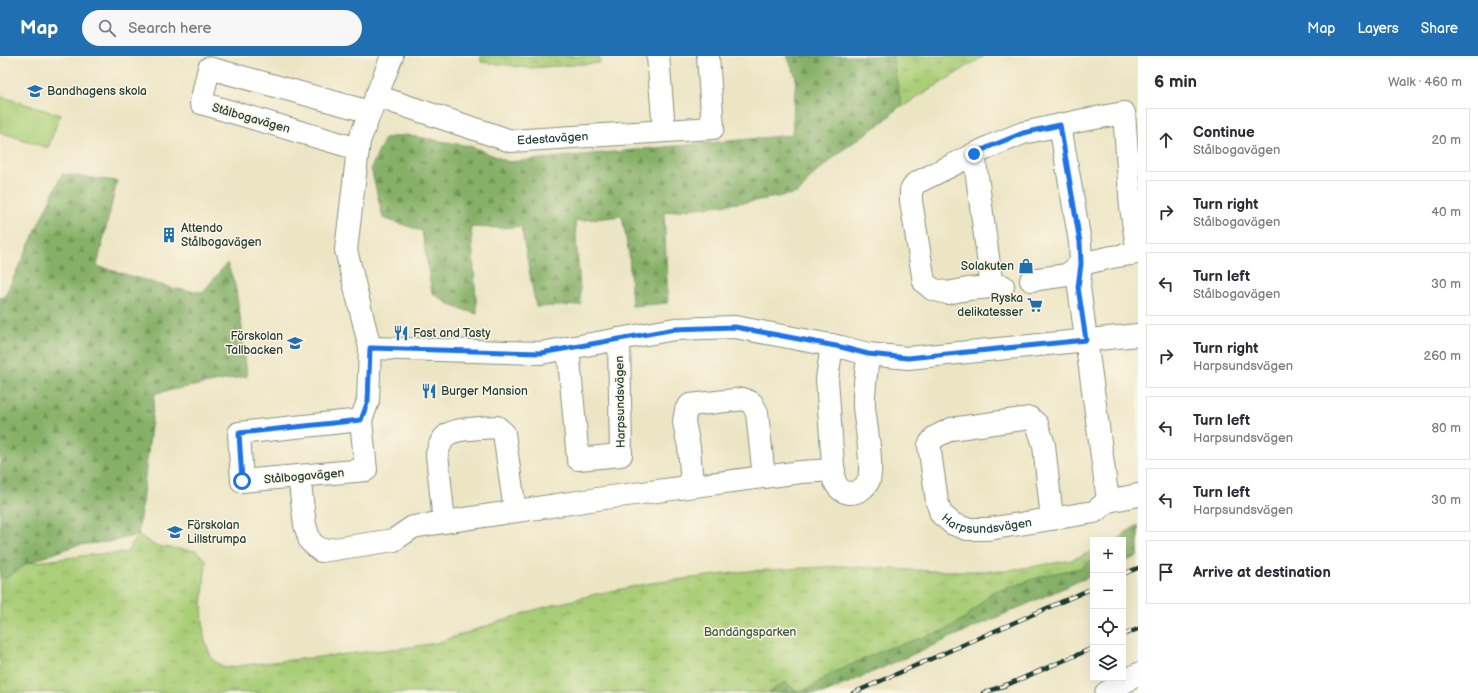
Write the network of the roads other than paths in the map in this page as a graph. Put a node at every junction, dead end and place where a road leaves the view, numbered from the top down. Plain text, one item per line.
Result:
1 (392, 56) edge
2 (658, 56) edge
3 (708, 56) edge
4 (373, 104) junction
5 (1131, 123) edge
6 (1060, 125) junction
7 (664, 130) junction
8 (358, 149) junction
9 (974, 154) junction
10 (1138, 253) edge
11 (1081, 264) junction
12 (1031, 280) dead end
13 (618, 339) junction
14 (1086, 340) junction
15 (1137, 341) edge
16 (832, 345) junction
17 (370, 348) junction
18 (568, 348) junction
19 (868, 354) junction
20 (361, 420) junction
21 (834, 470) junction
22 (299, 476) junction
23 (764, 477) junction
24 (692, 486) junction
25 (1138, 495) edge
26 (1108, 501) junction
27 (515, 511) junction
28 (1052, 519) junction
29 (444, 522) junction
30 (1138, 674) edge
31 (1106, 693) edge

1 - 4 street, Stålbogavägen
2 - 7 street
3 - 7 street, Edestavägen
4 - 7 street, Edestavägen
4 - 8 street, Stålbogavägen
4 - 8 street, Stålbogavägen
5 - 6 street
5 - 10 street
6 - 9 street
6 - 11 street
8 - 17 street, Stålbogavägen
9 - 9 street
10 - 11 street
11 - 12 street
11 - 14 street
13 - 16 street, Harpsundsvägen
13 - 18 street, Harpsundsvägen
13 - 18 street, Harpsundsvägen
14 - 15 street, Harpsundsvägen
14 - 19 street, Harpsundsvägen
14 - 26 street
16 - 19 street, Harpsundsvägen
16 - 21 street
17 - 18 street, Harpsundsvägen
17 - 20 street, Stålbogavägen
19 - 21 street
20 - 22 street, Stålbogavägen
20 - 22 street, Stålbogavägen
21 - 23 street
22 - 29 street
23 - 24 street
23 - 24 street
24 - 27 street
25 - 26 street, Harpsundsvägen
26 - 28 street, Harpsundsvägen
27 - 29 street
27 - 29 street
28 - 28 street, Harpsundsvägen
30 - 31 street

